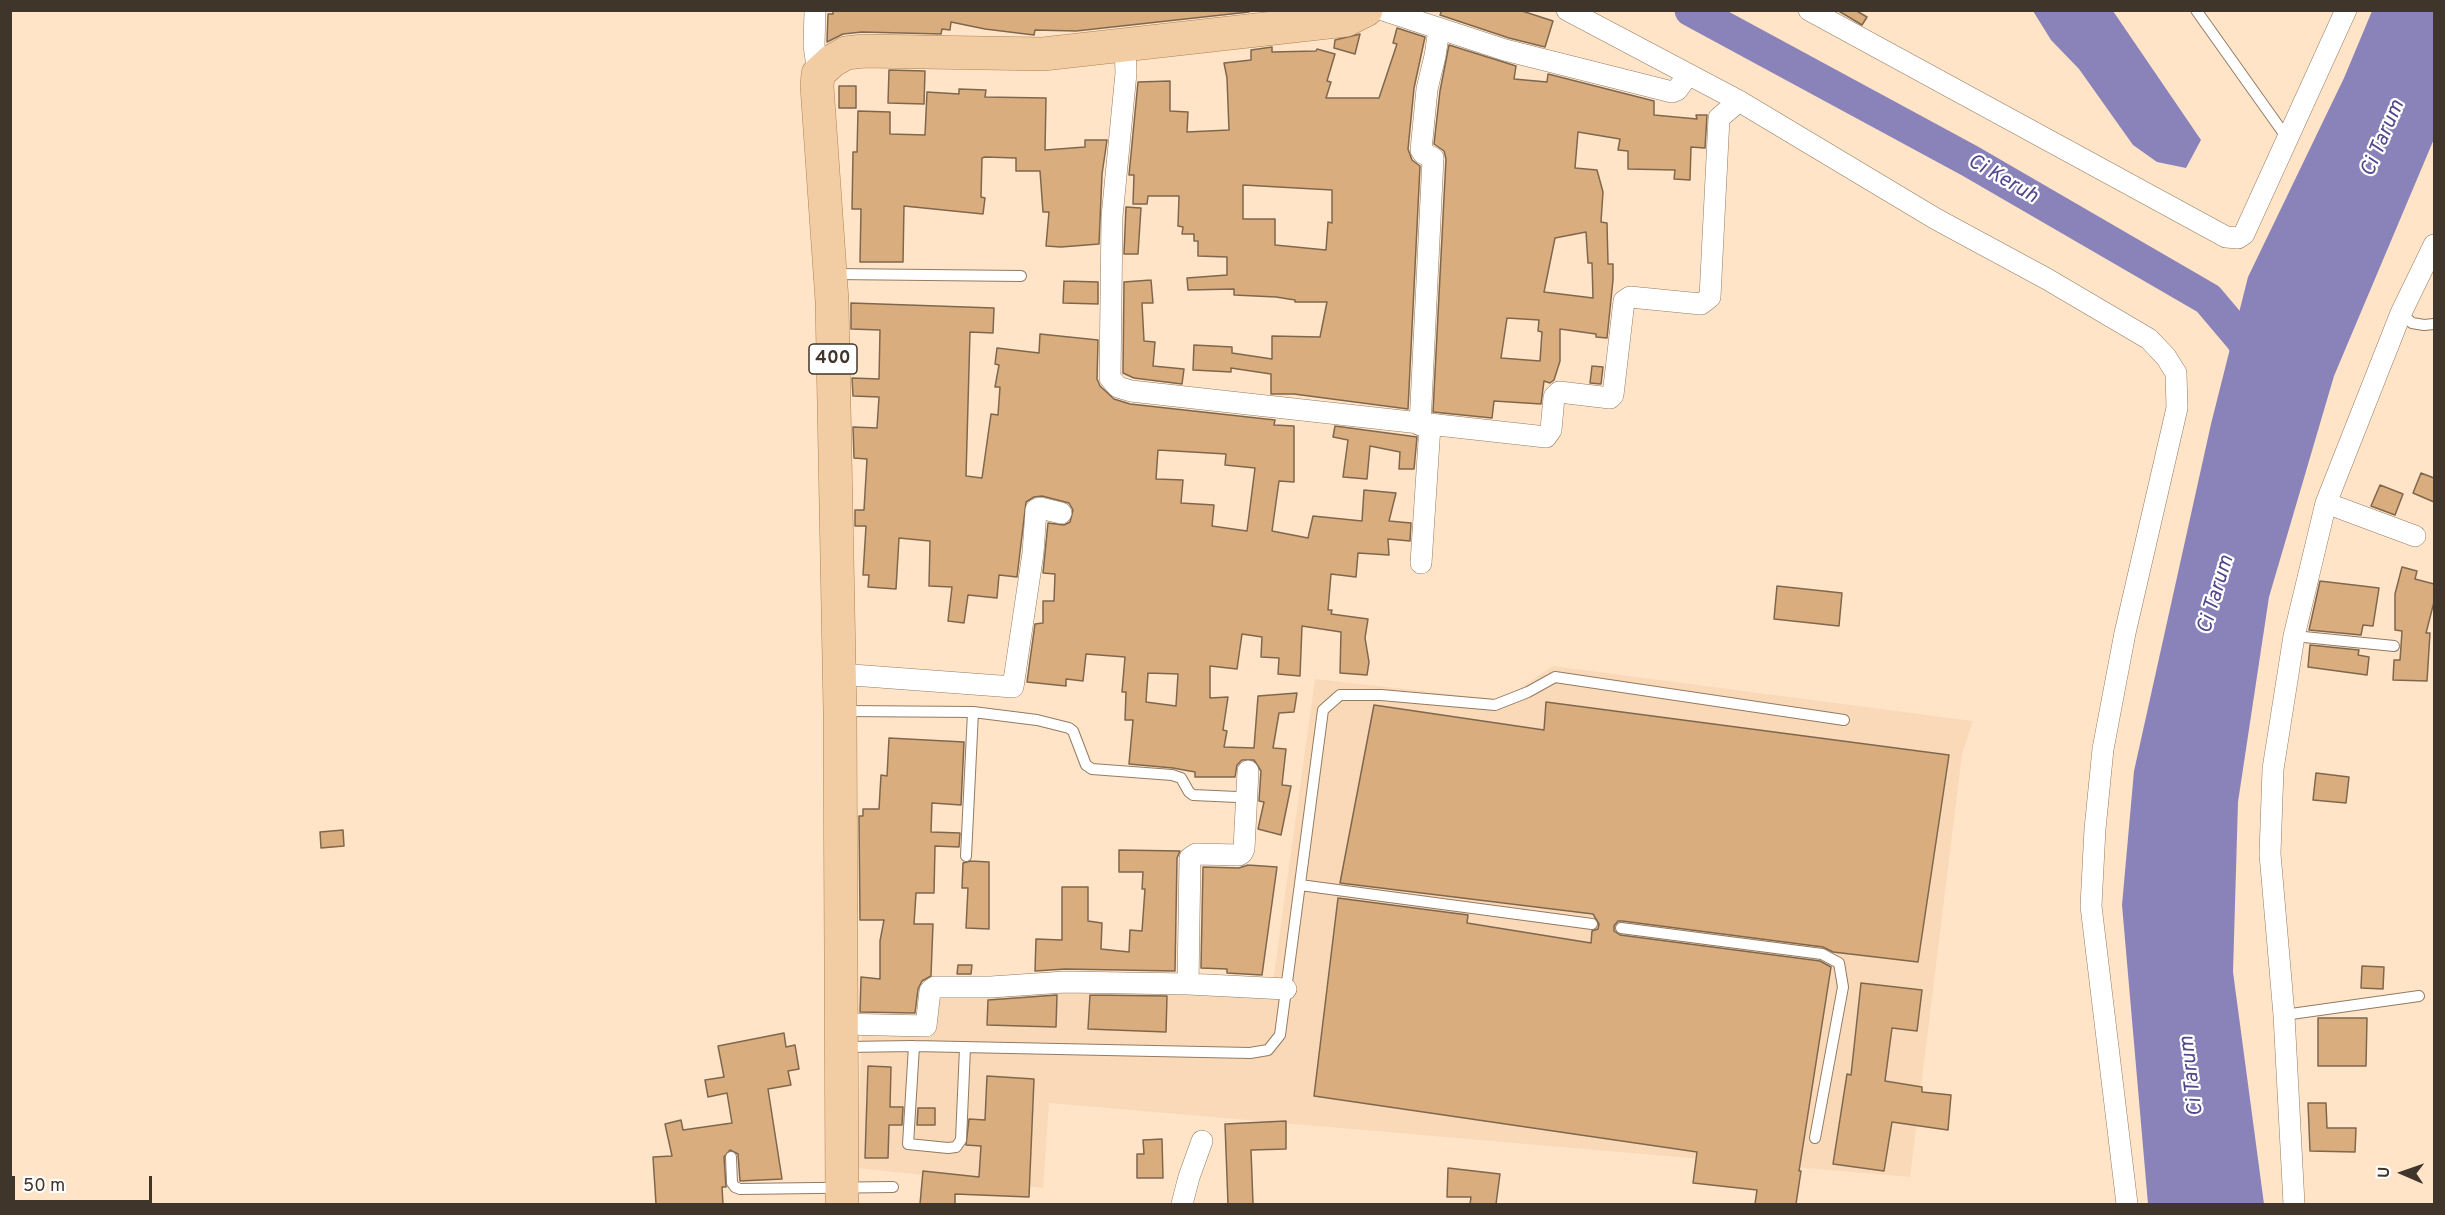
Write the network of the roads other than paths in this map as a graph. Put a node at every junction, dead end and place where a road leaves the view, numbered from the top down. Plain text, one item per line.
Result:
1 (815, 10) edge
2 (1366, 10) edge
3 (1383, 10) edge
4 (1567, 10) edge
5 (1809, 10) edge
6 (2196, 10) edge
7 (2346, 10) edge
8 (1439, 30) junction
9 (1125, 46) junction
10 (818, 74) junction
11 (1688, 75) junction
12 (1739, 101) junction
13 (2287, 138) junction
14 (2434, 245) edge
15 (829, 274) junction
16 (1021, 276) dead end
17 (2401, 313) junction
18 (2434, 324) edge
19 (1425, 425) junction
20 (2326, 503) junction
21 (1061, 513) dead end
22 (2415, 536) dead end
23 (1421, 563) dead end
24 (2294, 636) junction
25 (2394, 646) dead end
26 (839, 674) junction
27 (840, 711) junction
28 (973, 712) junction
29 (1844, 720) dead end
30 (1248, 771) dead end
31 (1237, 796) dead end
32 (966, 856) dead end
33 (1300, 885) junction
34 (1592, 924) dead end
35 (1621, 928) dead end
36 (1188, 984) junction
37 (1286, 989) junction
38 (2419, 996) dead end
39 (2284, 1015) junction
40 (840, 1036) junction
41 (914, 1046) junction
42 (965, 1048) junction
43 (1815, 1138) dead end
44 (1202, 1141) dead end
45 (732, 1157) dead end
46 (893, 1187) dead end
47 (842, 1196) edge
48 (1182, 1204) edge
49 (2127, 1204) edge
50 (2294, 1204) edge

1 - 10 street
2 - 9 main road
3 - 8 street
4 - 11 street
5 - 13 street
6 - 13 lane
7 - 13 street
8 - 11 street
8 - 19 street
9 - 10 main road
9 - 19 street
10 - 15 main road, 400
11 - 12 street
12 - 19 street
12 - 49 street
14 - 17 street
15 - 16 lane
15 - 26 main road, 400
17 - 18 lane
17 - 20 street
19 - 23 street
20 - 22 street
20 - 24 street
21 - 26 street
24 - 25 lane
24 - 39 street
26 - 27 main road, 400
27 - 28 lane
27 - 40 main road, 400
28 - 31 lane
28 - 32 lane
29 - 33 lane
30 - 36 street
33 - 34 lane
33 - 37 lane
35 - 43 lane
36 - 37 street
36 - 40 street
37 - 42 lane
38 - 39 lane
39 - 50 street
40 - 41 lane
40 - 47 main road, 400
41 - 42 lane
41 - 42 lane
44 - 48 street
45 - 47 lane
46 - 47 lane

